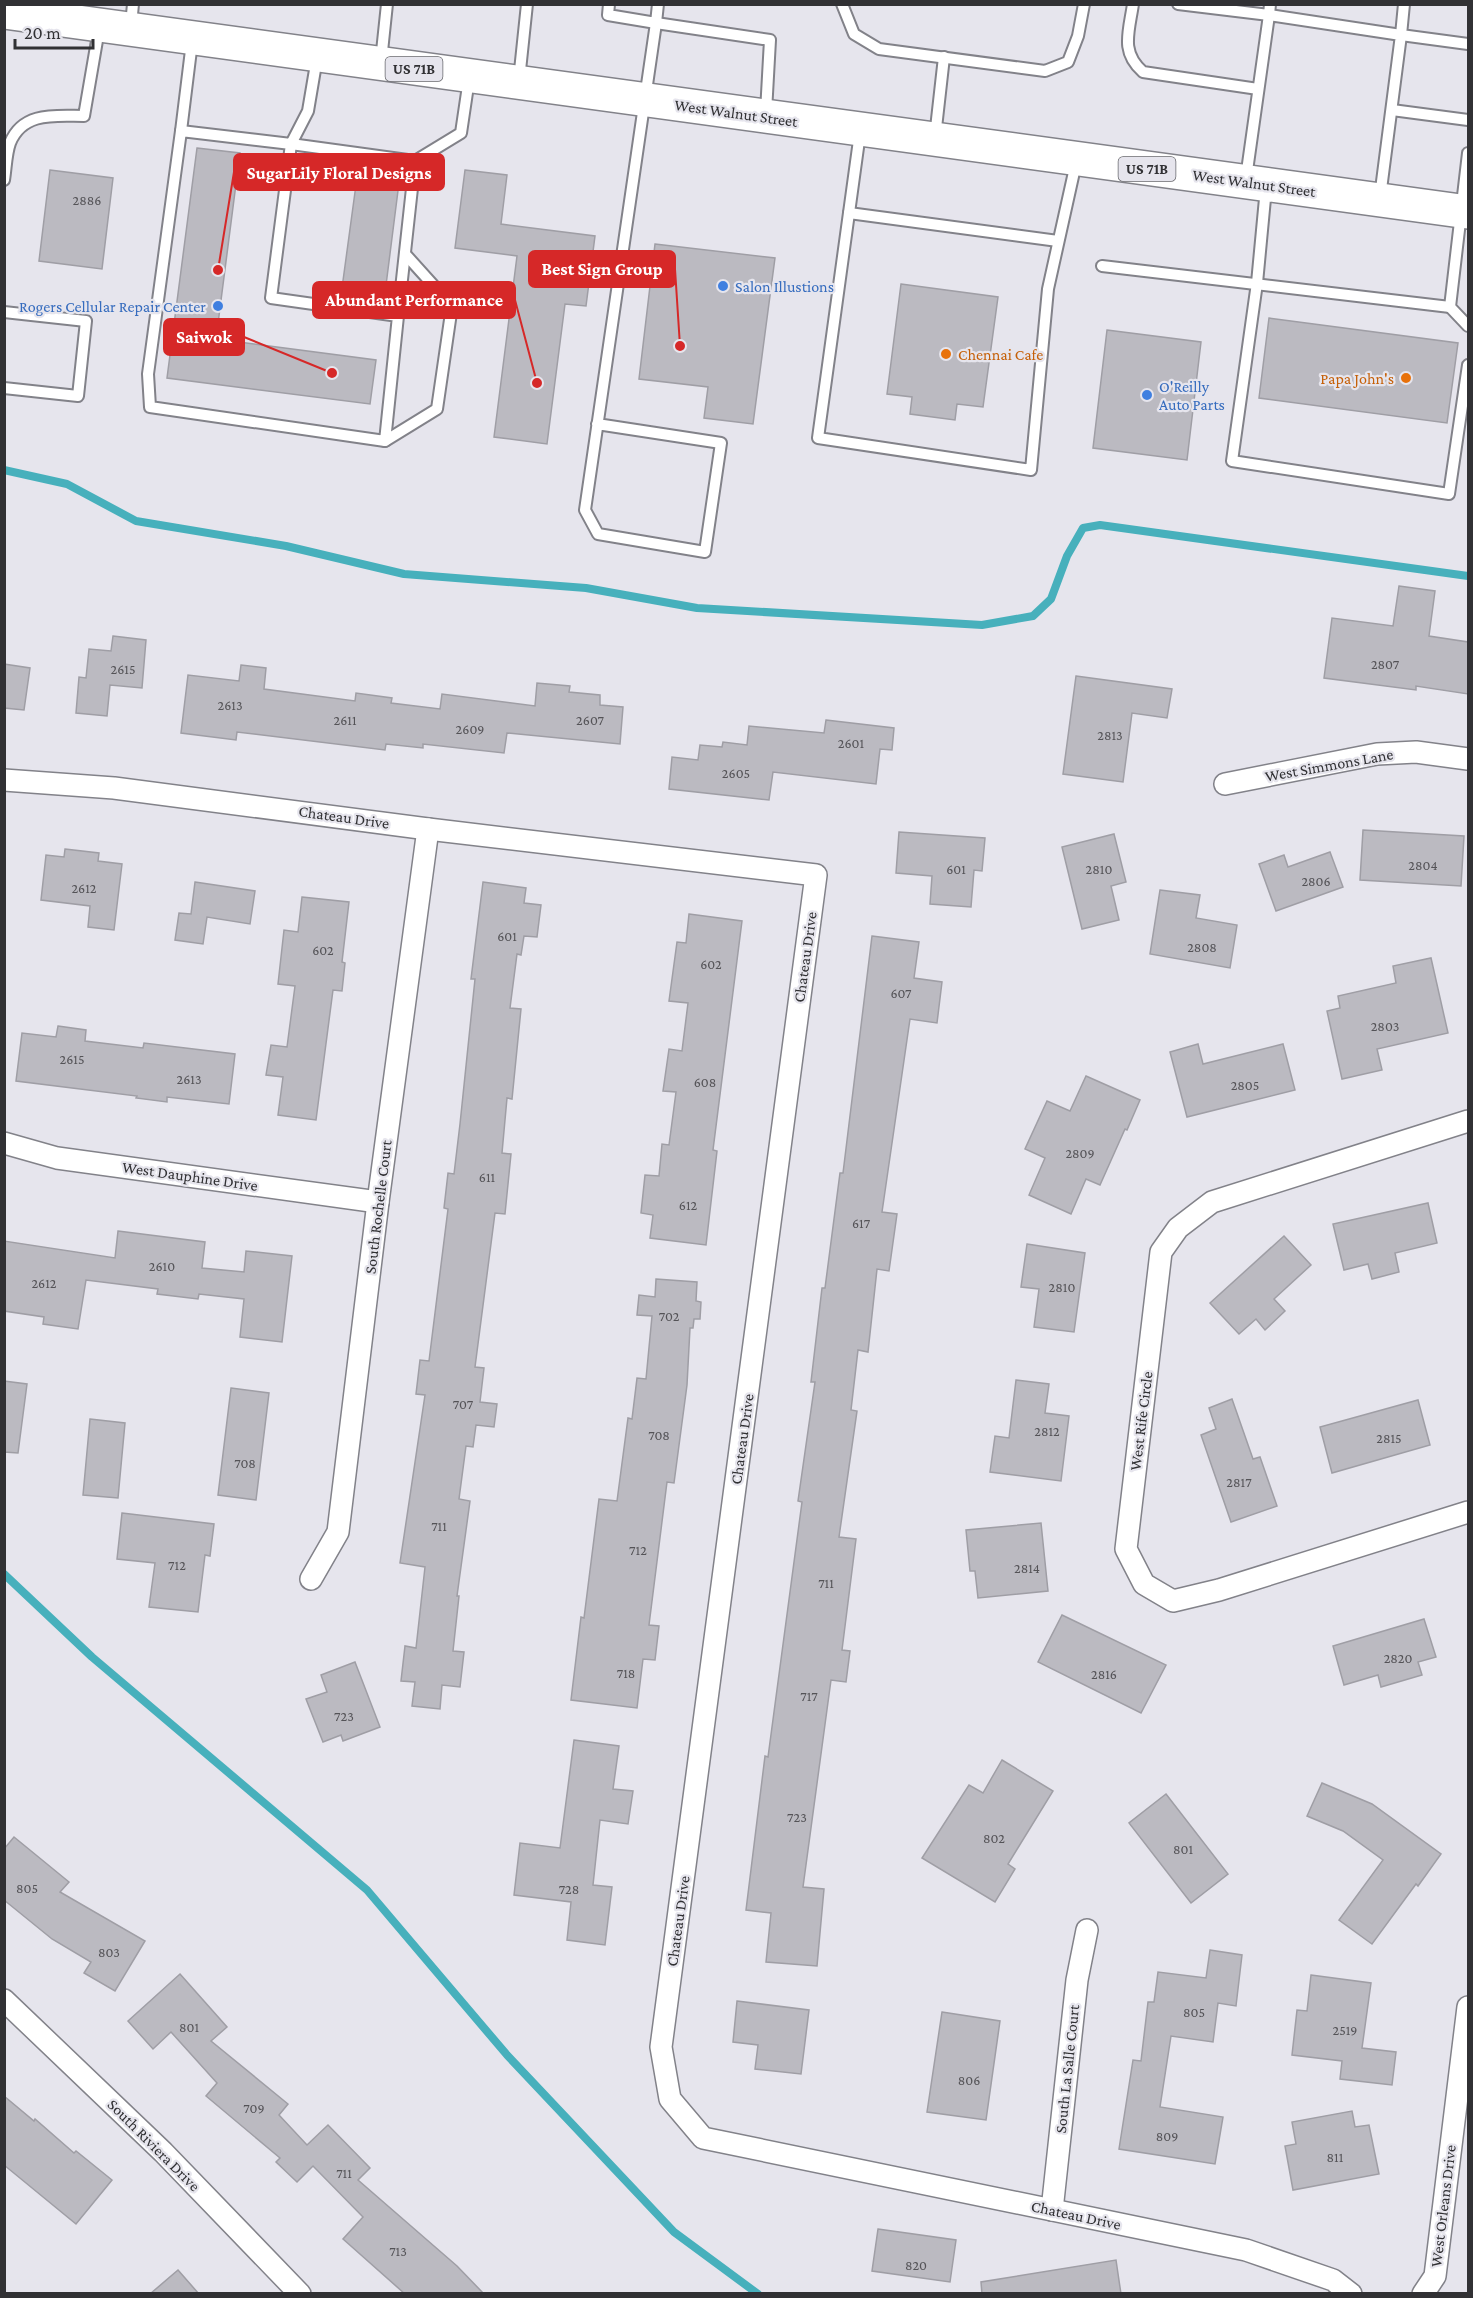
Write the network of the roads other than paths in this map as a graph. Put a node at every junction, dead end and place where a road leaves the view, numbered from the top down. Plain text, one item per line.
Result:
1 (387, 4) edge
2 (527, 4) edge
3 (609, 4) edge
4 (658, 4) edge
5 (842, 4) edge
6 (1084, 4) edge
7 (1132, 4) edge
8 (1178, 4) edge
9 (1404, 4) edge
10 (1270, 10) edge
11 (4, 12) edge
12 (121, 20) edge
13 (656, 23) junction
14 (1401, 34) junction
15 (193, 38) junction
16 (1468, 44) edge
17 (318, 55) junction
18 (944, 57) junction
19 (380, 64) junction
20 (469, 76) junction
21 (519, 83) junction
22 (1258, 89) junction
23 (644, 100) junction
24 (1392, 110) junction
25 (765, 117) junction
26 (1468, 120) edge
27 (181, 130) junction
28 (861, 130) junction
29 (934, 140) junction
30 (291, 144) junction
31 (1468, 153) edge
32 (1077, 159) junction
33 (416, 161) junction
34 (4, 180) edge
35 (1256, 183) junction
36 (1380, 200) junction
37 (1465, 212) edge
38 (849, 213) junction
39 (1058, 242) junction
40 (406, 255) junction
41 (1102, 266) dead end
42 (1257, 283) junction
43 (1450, 307) junction
44 (4, 312) edge
45 (398, 316) junction
46 (1468, 326) edge
47 (1468, 365) edge
48 (4, 388) edge
49 (597, 424) junction
50 (385, 441) junction
51 (1468, 759) edge
52 (4, 780) edge
53 (1225, 784) dead end
54 (428, 829) junction
55 (1468, 1121) edge
56 (4, 1143) edge
57 (378, 1202) junction
58 (1468, 1512) edge
59 (311, 1579) dead end
60 (1087, 1930) dead end
61 (4, 2000) edge
62 (1468, 2007) edge
63 (1052, 2210) junction
64 (300, 2294) edge
65 (1352, 2294) edge
66 (1423, 2294) edge

1 - 19 lane
2 - 21 lane
3 - 13 lane
4 - 13 lane
5 - 18 lane
6 - 18 lane
7 - 22 lane
8 - 10 lane
9 - 14 lane
10 - 14 lane
10 - 22 lane
11 - 12 main road, West Walnut Street / US 71B
12 - 15 main road, West Walnut Street / US 71B
12 - 34 lane
13 - 23 lane
13 - 25 lane
14 - 16 lane
14 - 24 lane
15 - 17 main road, West Walnut Street / US 71B
15 - 27 lane
17 - 19 main road, West Walnut Street / US 71B
17 - 30 lane
18 - 29 lane
19 - 20 main road, West Walnut Street / US 71B
20 - 21 main road, West Walnut Street / US 71B
20 - 33 lane
21 - 23 main road, West Walnut Street / US 71B
22 - 35 lane
23 - 25 main road, West Walnut Street / US 71B
23 - 49 lane
24 - 26 lane
24 - 36 lane
25 - 28 main road, West Walnut Street / US 71B
27 - 30 lane
27 - 50 lane
28 - 29 main road, West Walnut Street / US 71B
28 - 38 lane
29 - 32 main road, West Walnut Street / US 71B
30 - 33 lane
30 - 45 lane
31 - 37 lane
32 - 35 main road, West Walnut Street / US 71B
32 - 39 lane
33 - 40 lane
35 - 36 main road, West Walnut Street / US 71B
35 - 42 lane
36 - 37 main road, West Walnut Street / US 71B
37 - 43 lane
38 - 39 lane
38 - 39 lane
40 - 45 lane
40 - 50 lane
41 - 42 lane
42 - 43 lane
42 - 47 lane
43 - 46 lane
44 - 48 lane
45 - 50 lane
49 - 49 lane
51 - 53 street, West Simmons Lane
52 - 54 street, Chateau Drive
54 - 57 street, South Rochelle Court
54 - 63 street, Chateau Drive
55 - 58 street, West Rife Circle
56 - 57 street, West Dauphine Drive
57 - 59 street, South Rochelle Court
60 - 63 street, South La Salle Court
61 - 64 street, South Riviera Drive
62 - 66 street, West Orleans Drive
63 - 65 street, Chateau Drive

